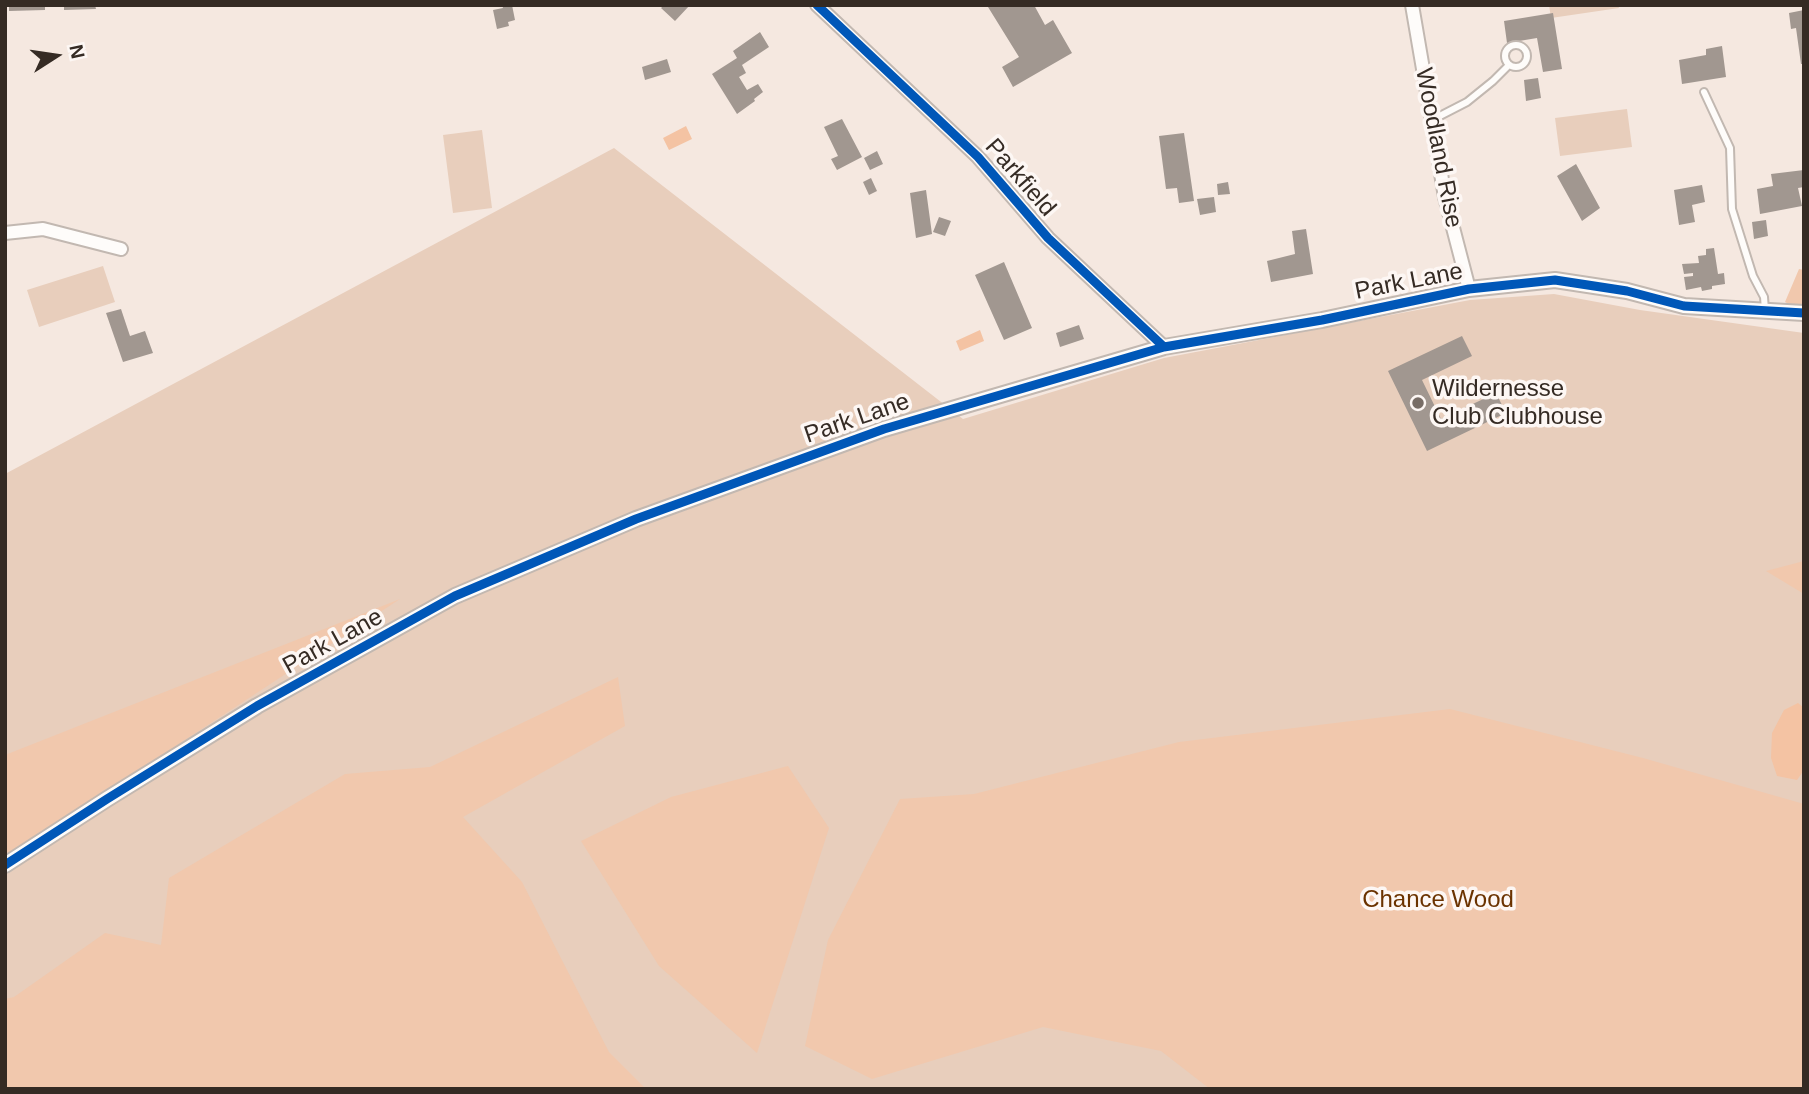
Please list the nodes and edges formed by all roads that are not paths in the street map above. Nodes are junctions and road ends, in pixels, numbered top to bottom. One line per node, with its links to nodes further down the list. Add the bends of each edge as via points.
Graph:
1 (817, 5): 11 (street, Parkfield, via 978,157 1048,238)
2 (1412, 5): 5 (street, Woodland Rise)
3 (1508, 65): 5 (lane, via 1467,102)
4 (1704, 92): 9 (lane, via 1730,148 1732,209)
5 (1432, 120): 8 (street, Woodland Rise, via 1445,197)
6 (5, 233): 7 (street, via 43,229)
7 (121, 249)
8 (1469, 289): 9 (street, Park Lane, via 1555,280 1684,306); 11 (street, Park Lane)
9 (1765, 311): 10 (street, Park Lane)
10 (1804, 313)
11 (1164, 347): 12 (street, Park Lane, via 884,429 636,519 455,596 257,706)
12 (5, 865)

